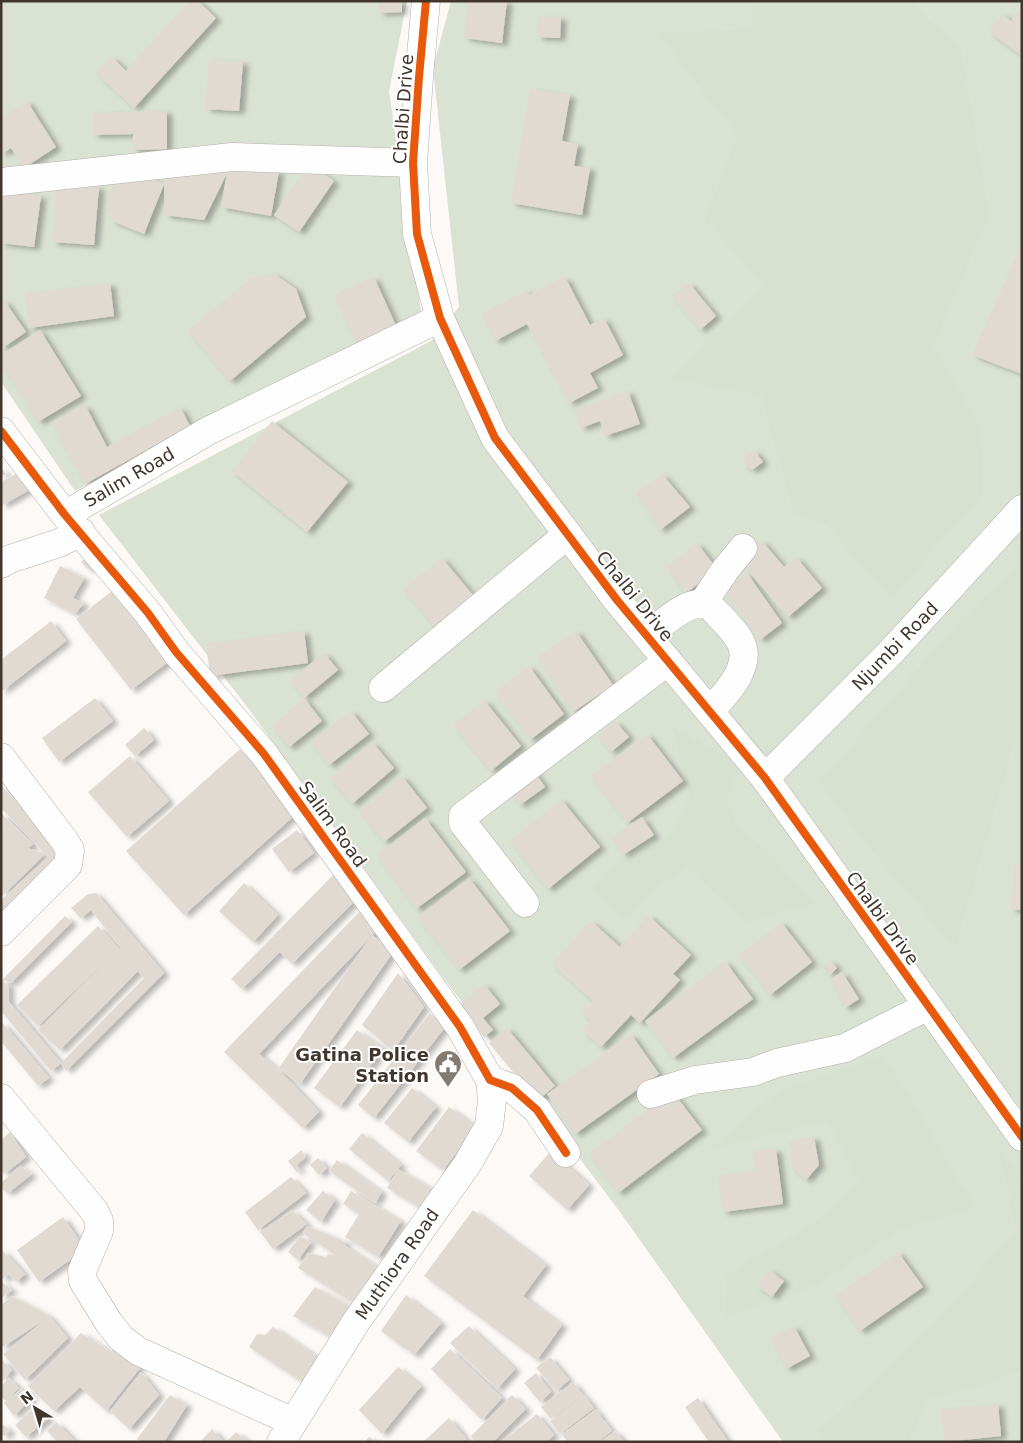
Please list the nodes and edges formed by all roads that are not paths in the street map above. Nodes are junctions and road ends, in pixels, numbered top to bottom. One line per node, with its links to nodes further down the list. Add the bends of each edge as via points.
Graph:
1 (426, 1): 2 (street, Chalbi Drive)
2 (413, 163): 3 (street, via 232,157); 4 (street, Chalbi Drive, via 417,234)
3 (1, 182)
4 (440, 318): 7 (street, Salim Road, via 208,431); 8 (street, Chalbi Drive, via 495,438)
5 (1, 431): 7 (street)
6 (1022, 510): 17 (street, Njumbi Road, via 891,652)
7 (73, 523): 10 (street, via 59,543); 21 (street, Salim Road, via 176,652 264,754 460,1027)
8 (568, 534): 12 (street, Chalbi Drive); 14 (street)
9 (743, 548): 11 (street)
10 (1, 564)
11 (704, 603): 12 (street, via 686,607); 15 (street, via 741,642 744,655 742,669)
12 (647, 636): 13 (street, Chalbi Drive)
13 (668, 661): 15 (street, Chalbi Drive); 18 (street, via 463,816 463,823)
14 (383, 688)
15 (710, 711): 17 (street, Chalbi Drive)
16 (1, 756): 19 (street, via 70,850 68,865)
17 (765, 778): 20 (street, Chalbi Drive)
18 (525, 903)
19 (1, 932)
20 (928, 1006): 22 (street, via 845,1048 752,1072 695,1080); 24 (street, Chalbi Drive)
21 (490, 1080): 25 (street, via 512,1088 537,1110); 26 (street, Muthiora Road, via 489,1126 481,1141 356,1322)
22 (651, 1094)
23 (1, 1098): 26 (street, via 95,1212 99,1231 82,1271 83,1281 108,1323 138,1351)
24 (1022, 1136)
25 (566, 1153)
26 (287, 1432)

